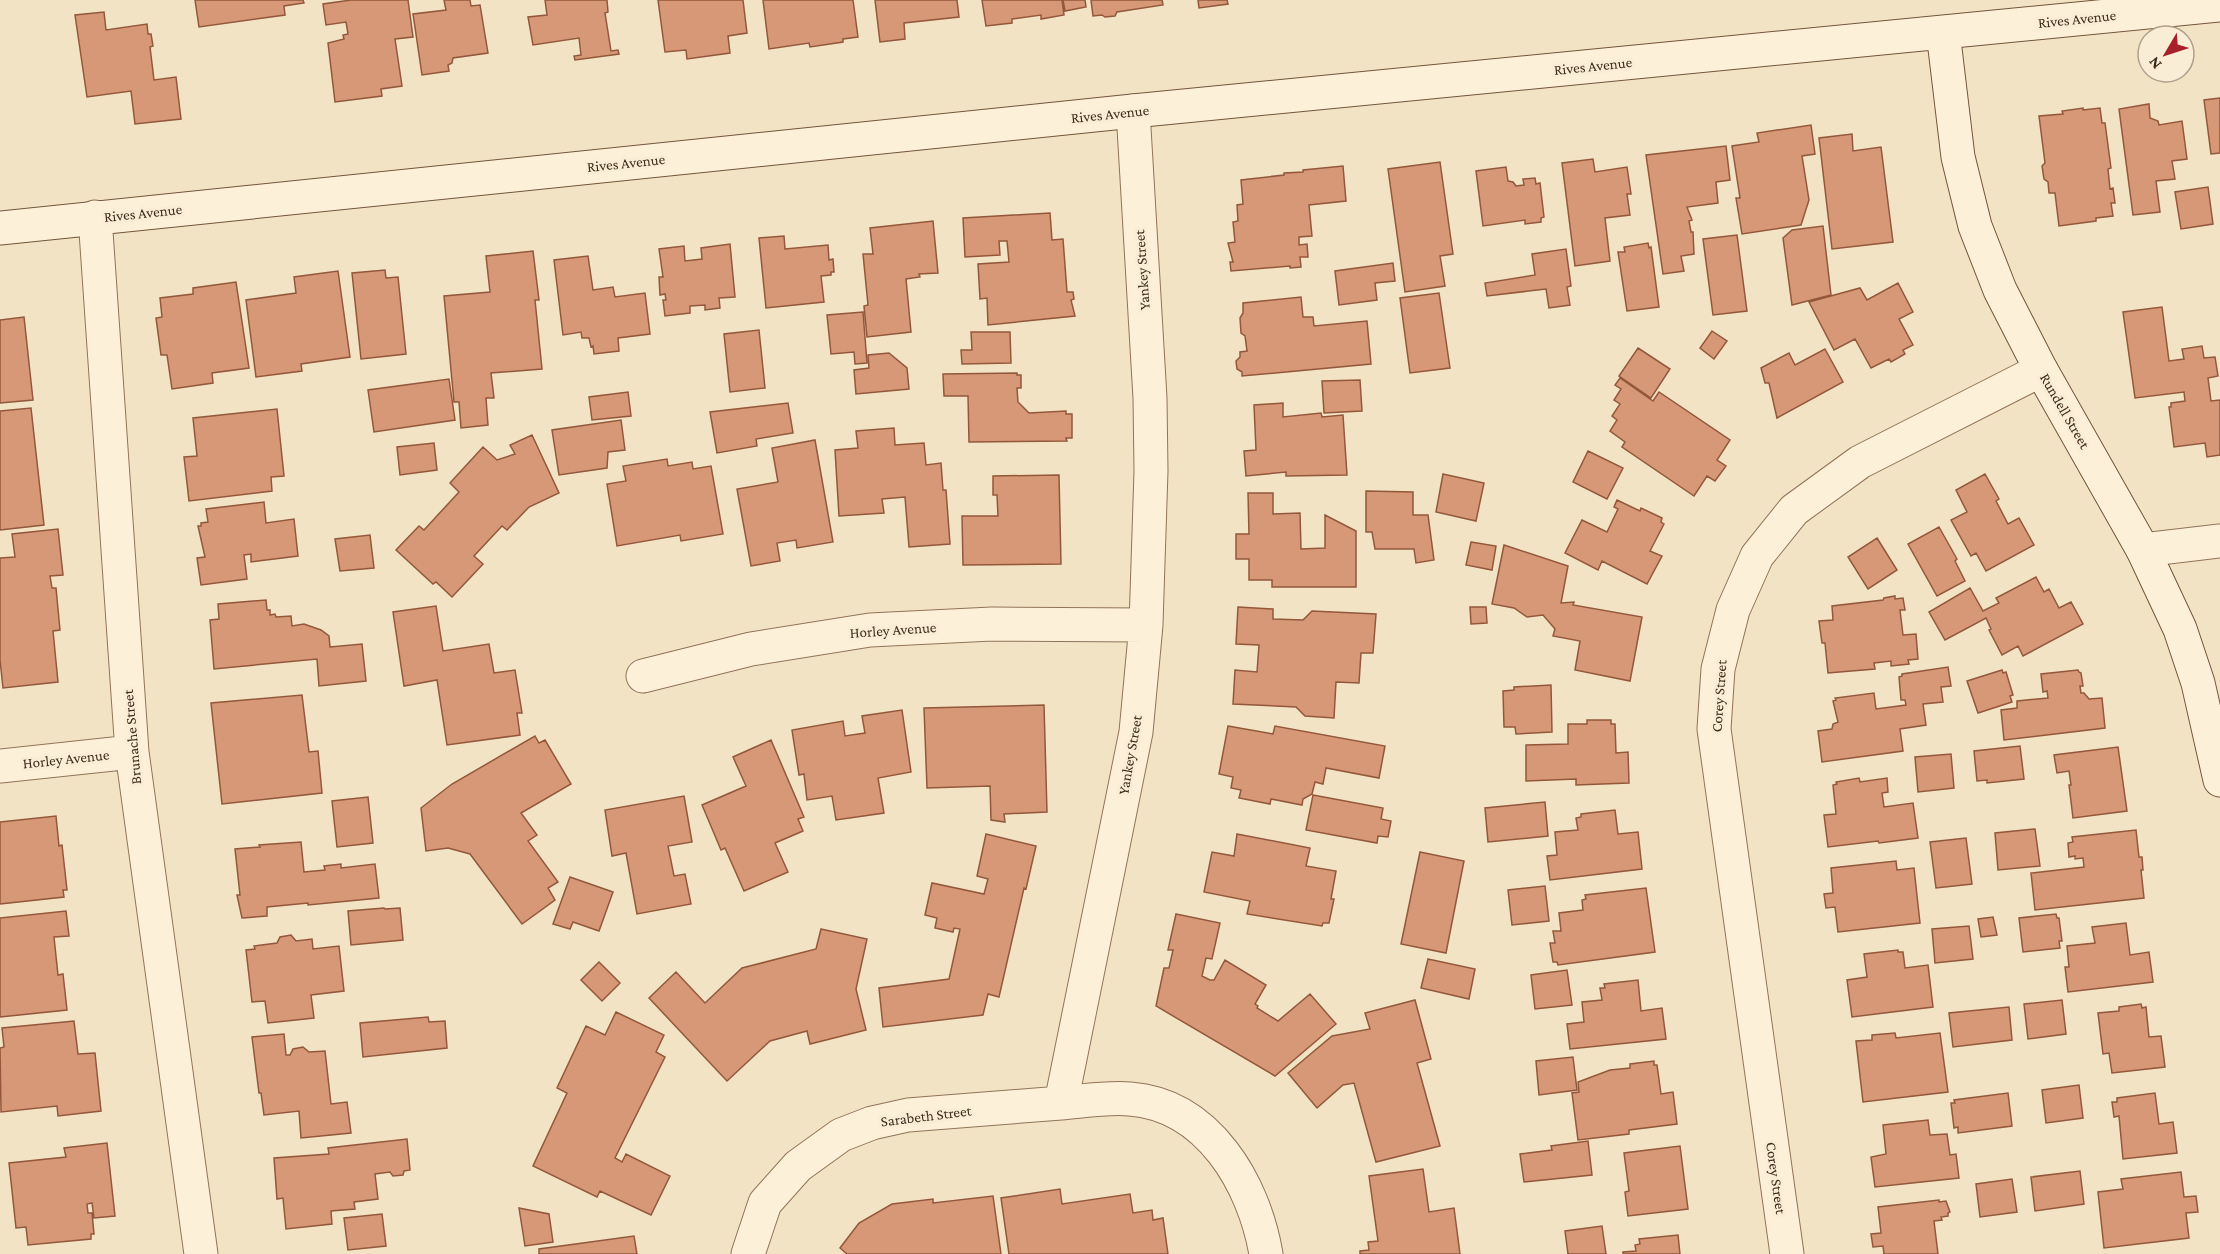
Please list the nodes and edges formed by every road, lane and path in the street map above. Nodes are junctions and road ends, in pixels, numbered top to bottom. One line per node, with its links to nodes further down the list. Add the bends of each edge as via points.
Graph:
1 (2220, 5): 2 (street, Rives Avenue)
2 (1943, 32): 3 (street, Rives Avenue); 6 (street, Rundell Street, via 1958,157 1976,226 2000,290)
3 (1133, 111): 4 (street, Rives Avenue); 9 (street, Yankey Street, via 1150,398)
4 (95, 217): 5 (street, Rives Avenue); 11 (street, Brunache Street)
5 (0, 228)
6 (2041, 370): 8 (street, Rundell Street); 18 (street, Corey Street, via 1860,462 1794,510 1757,556 1732,610 1718,669 1714,729)
7 (2220, 542): 8 (street)
8 (2143, 550): 13 (street, Rundell Street, via 2180,629 2198,683)
9 (1146, 625): 10 (street, Horley Avenue, via 992,624 870,630 751,649); 14 (street, Yankey Street, via 1136,732)
10 (643, 676)
11 (132, 752): 12 (street, Horley Avenue); 15 (street, Brunache Street)
12 (0, 766)
13 (2220, 780)
14 (1061, 1103): 16 (street, Sarabeth Street, via 908,1115 841,1135 798,1166 765,1203); 17 (street, via 1130,1099 1157,1104 1207,1133 1240,1176 1260,1225)
15 (201, 1254)
16 (748, 1254)
17 (1266, 1254)
18 (1787, 1254)

